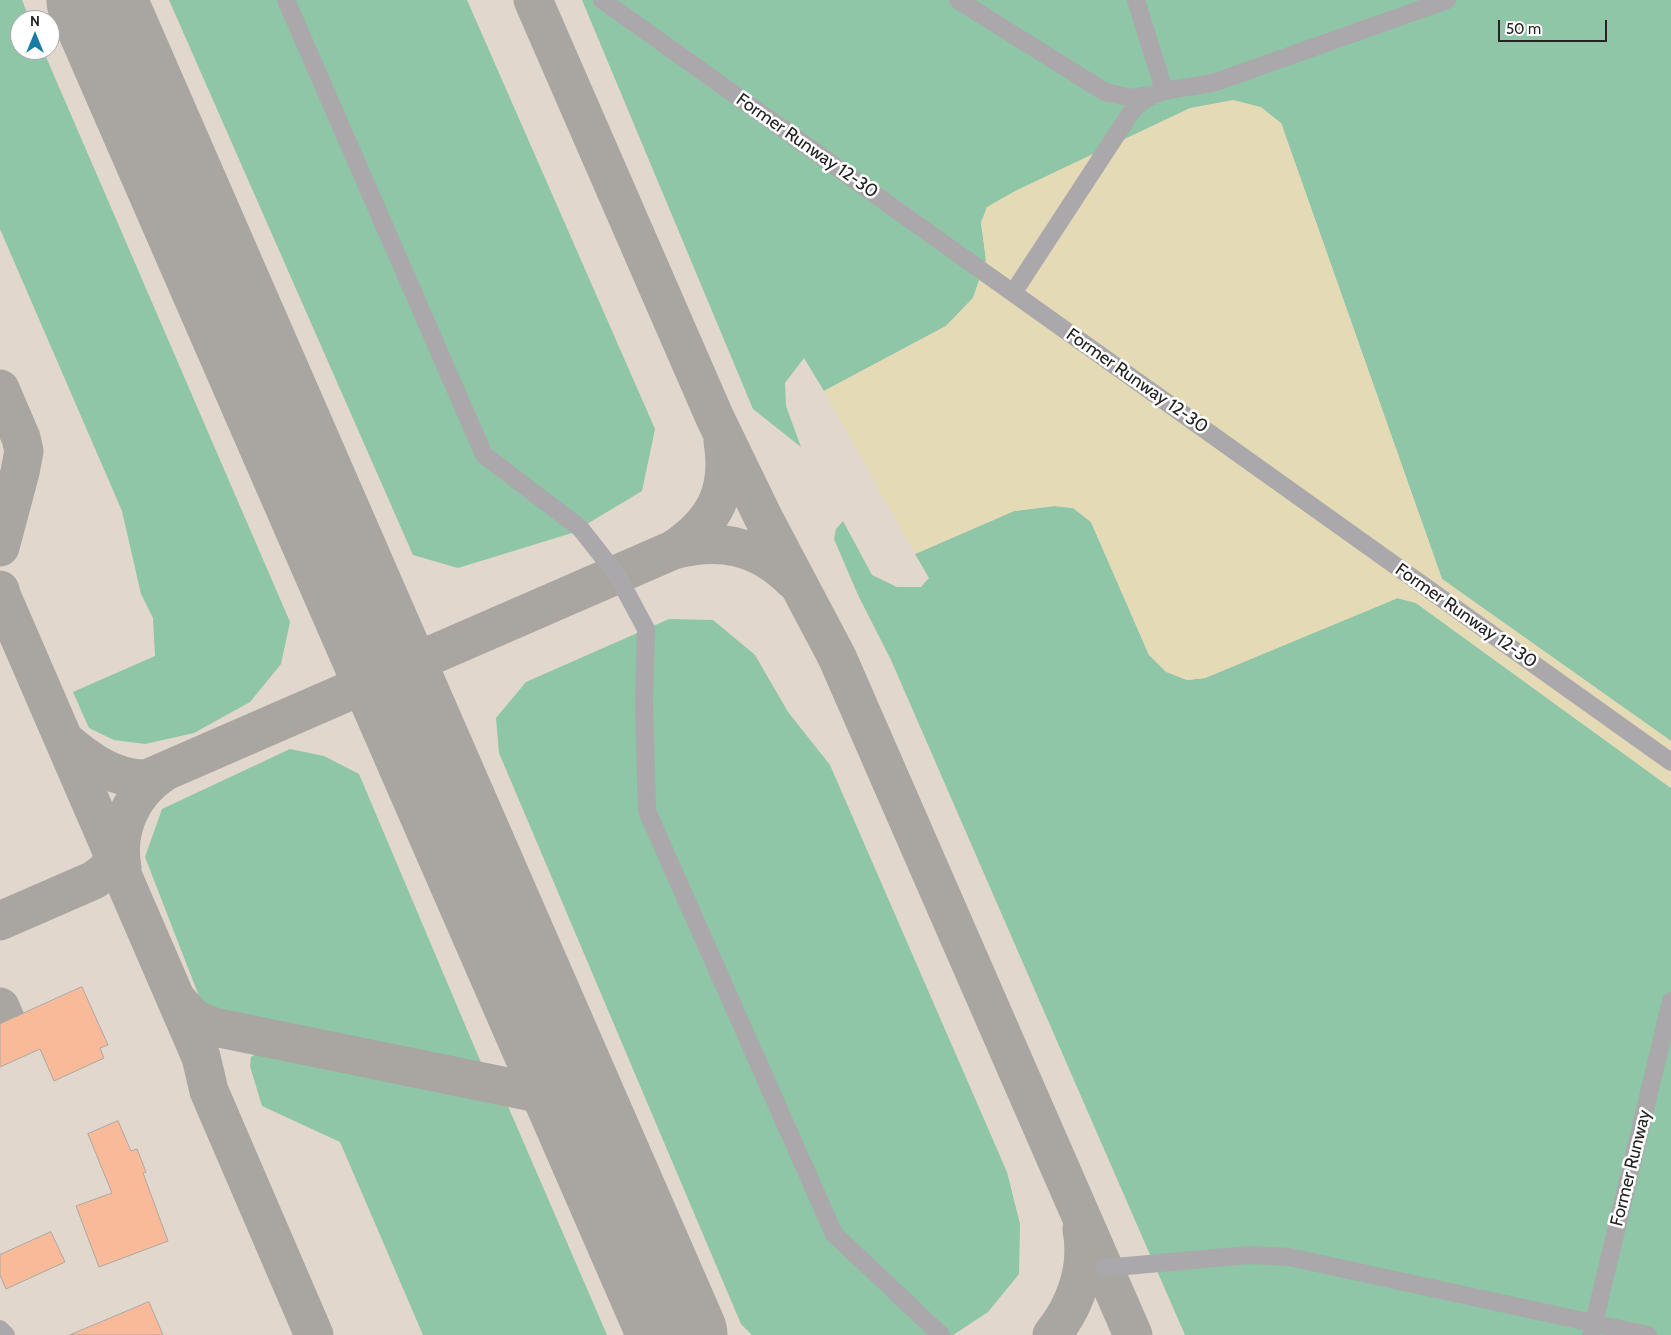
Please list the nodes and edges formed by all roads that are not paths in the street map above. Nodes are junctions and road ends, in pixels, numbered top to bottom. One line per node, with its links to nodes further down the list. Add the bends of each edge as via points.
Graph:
1 (286, 0): 14 (lane, via 484,455 580,528 616,575 646,629 647,811 834,1234)
2 (602, 0): 7 (lane, Former Runway 12-30)
3 (958, 0): 6 (lane, via 1105,92 1132,98)
4 (1136, 0): 6 (lane)
5 (1447, 0): 6 (lane, via 1216,82)
6 (1157, 93): 7 (lane, via 1135,106)
7 (1014, 293): 8 (lane, Former Runway 12-30)
8 (1671, 762)
9 (1671, 1001): 12 (lane, Former Runway)
10 (1104, 1268): 12 (lane, via 1242,1256 1289,1257)
11 (0, 1329): 13 (lane)
12 (1592, 1329): 15 (lane)
13 (6, 1335)
14 (941, 1335)
15 (1648, 1335)

